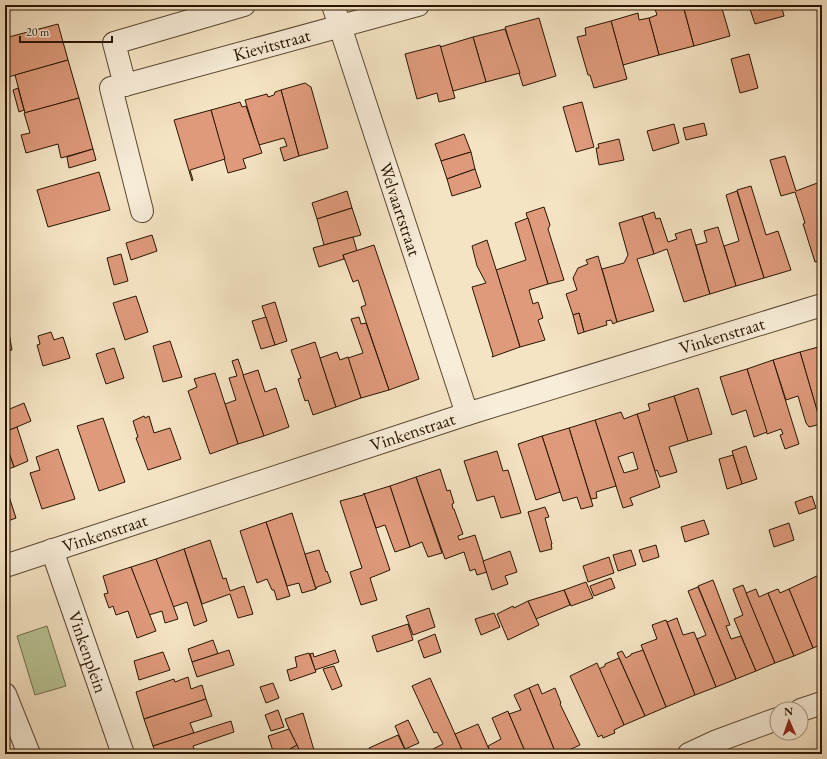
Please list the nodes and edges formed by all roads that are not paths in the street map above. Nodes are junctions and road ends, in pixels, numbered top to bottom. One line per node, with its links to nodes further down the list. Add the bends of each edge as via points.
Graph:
1 (244, 5): 5 (street, via 114,43)
2 (333, 5): 4 (street, Welvaartstraat)
3 (418, 5): 4 (street, Kievitstraat)
4 (339, 26): 5 (street, Kievitstraat); 8 (street, Welvaartstraat)
5 (125, 85): 6 (street, Kievitstraat, via 111,88)
6 (142, 211)
7 (822, 305): 8 (street, Vinkenstraat)
8 (467, 414): 9 (street, Vinkenstraat)
9 (52, 550): 10 (street, Vinkenstraat); 16 (street, Vinkenplein)
10 (5, 566)
11 (5, 694): 15 (street)
12 (822, 703): 13 (street)
13 (809, 707)
14 (769, 722): 17 (street)
15 (29, 754)
16 (122, 754)
17 (689, 754)

